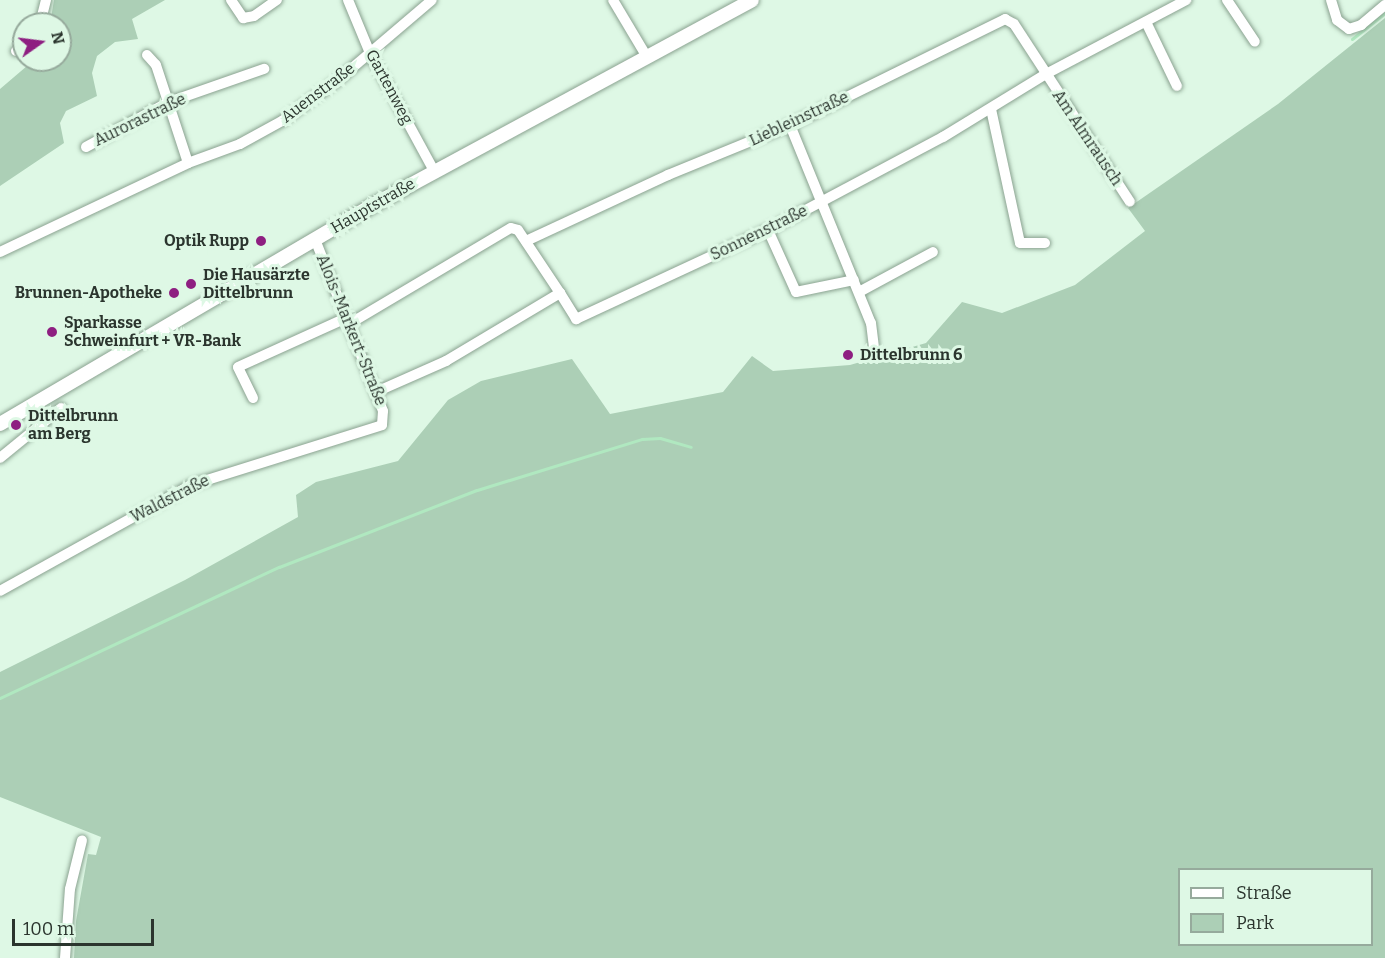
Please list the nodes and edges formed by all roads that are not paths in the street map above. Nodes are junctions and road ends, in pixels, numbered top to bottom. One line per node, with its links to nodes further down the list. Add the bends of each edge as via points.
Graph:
1 (231, 0): 2 (street, via 243,18)
2 (277, 0)
3 (348, 0): 13 (street, Gartenweg)
4 (432, 0): 13 (street, Auenstraße)
5 (613, 0): 15 (street)
6 (752, 0): 15 (street, Hauptstraße)
7 (1186, 0): 11 (street, Sonnenstraße)
8 (1227, 0): 12 (street)
9 (1331, 0): 10 (street, via 1337,20 1344,27 1361,25)
10 (1385, 5)
11 (1146, 22): 17 (street, Sonnenstraße); 18 (street)
12 (1255, 42)
13 (370, 53): 23 (street, Auenstraße, via 282,121 240,144); 24 (street, Gartenweg)
14 (147, 55): 19 (street, via 156,65)
15 (647, 57): 24 (street, Hauptstraße)
16 (264, 69): 19 (street, Aurorastraße)
17 (1044, 75): 20 (street, Sonnenstraße); 21 (street, Liebleinstraße, via 1014,24 1002,19); 25 (street, Am Almrausch)
18 (1177, 86)
19 (169, 102): 22 (street, Aurorastraße); 23 (street)
20 (991, 109): 26 (street, Sonnenstraße); 30 (street, via 1020,243)
21 (790, 125): 26 (street); 29 (street, Liebleinstraße, via 668,175)
22 (86, 147)
23 (188, 163): 31 (street, Auenstraße)
24 (434, 171): 28 (street, Hauptstraße)
25 (1130, 202)
26 (822, 203): 27 (street, Sonnenstraße); 33 (street)
27 (768, 230): 33 (street, via 796,292); 35 (street, Sonnenstraße, via 576,319)
28 (315, 239): 36 (street, Alois-Markert-Straße); 42 (street, Hauptstraße)
29 (526, 241): 35 (street); 36 (street, via 518,230 502,230)
30 (1045, 243)
31 (0, 252)
32 (933, 252): 34 (street)
33 (854, 280): 34 (street)
34 (859, 292): 37 (street)
35 (560, 293): 38 (street, via 446,361)
36 (347, 321): 38 (street, Alois-Markert-Straße); 39 (street, via 238,367)
37 (874, 346)
38 (376, 392): 41 (street, Alois-Markert-Straße)
39 (253, 398)
40 (61, 408): 43 (street)
41 (384, 421): 44 (street, Waldstraße, via 377,427 191,485)
42 (0, 424)
43 (0, 458)
44 (0, 591)
45 (82, 840): 46 (street, via 70,889)
46 (65, 958)

